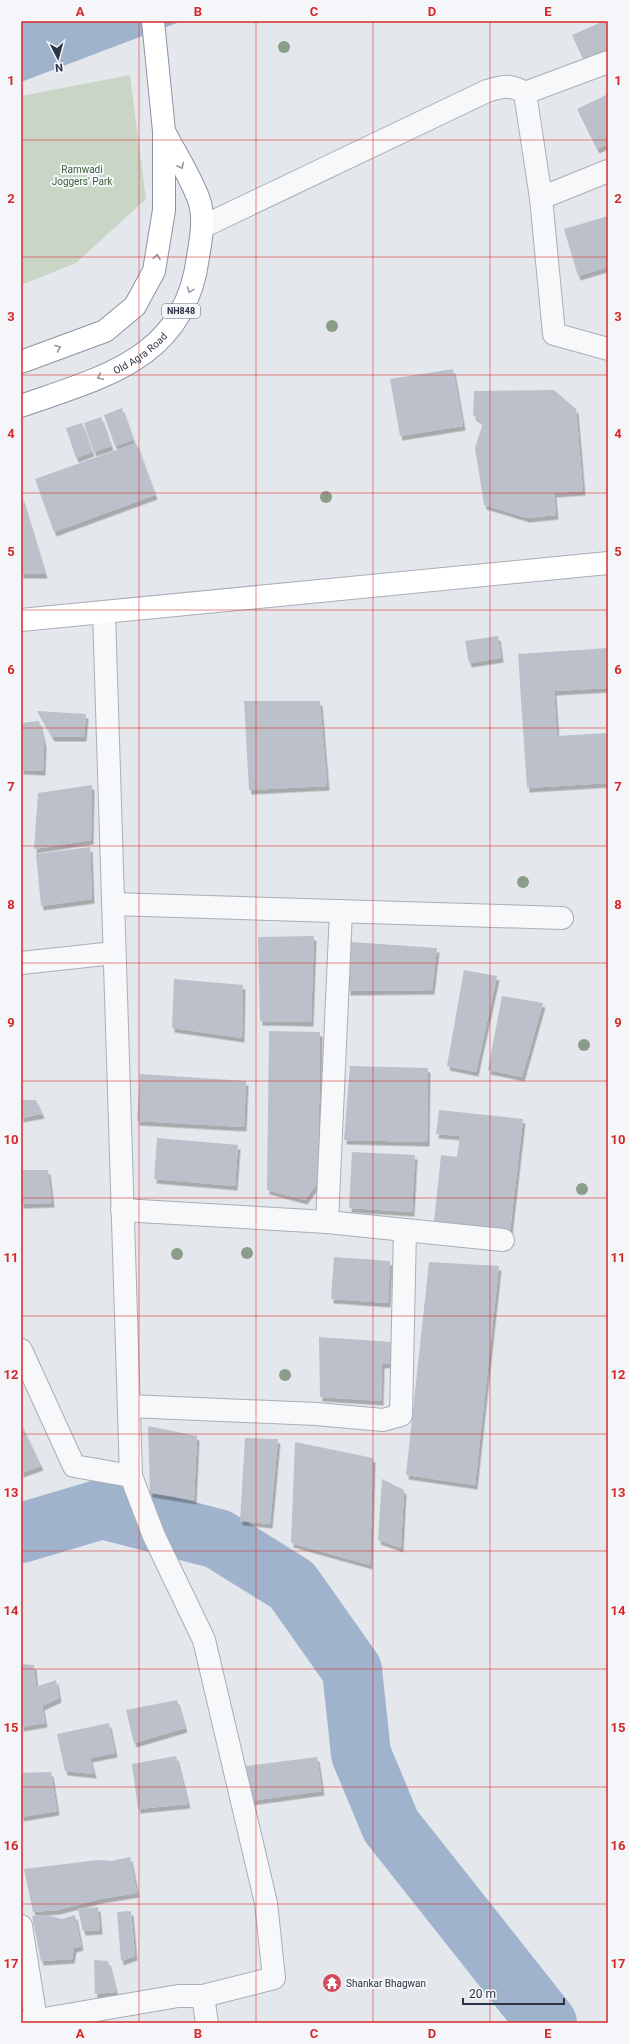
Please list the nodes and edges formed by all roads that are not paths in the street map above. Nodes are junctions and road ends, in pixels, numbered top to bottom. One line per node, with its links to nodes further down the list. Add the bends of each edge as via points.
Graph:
1 (153, 21): 4 (main road, Old Agra Road / NH848)
2 (608, 62): 3 (street)
3 (525, 93): 6 (street); 7 (street, via 514,87 500,87 487,91)
4 (164, 131): 7 (main road, Old Agra Road / NH848, one-way to 7, via 199,201); 9 (main road, Old Agra Road / NH848, one-way to 4, via 105,330 135,306 154,272 157,256 164,210)
5 (608, 171): 6 (street)
6 (541, 198): 8 (street, via 554,334)
7 (202, 227): 10 (main road, Old Agra Road / NH848, one-way to 10, via 196,272 184,305 168,333 139,358 96,380)
8 (608, 349)
9 (21, 362)
10 (21, 406)
11 (608, 563): 12 (main road)
12 (104, 612): 13 (main road); 14 (street)
13 (21, 620)
14 (113, 904): 15 (street); 17 (street)
15 (342, 911): 16 (street); 20 (street)
16 (562, 918)
17 (114, 953): 18 (street); 19 (street)
18 (21, 963)
19 (122, 1210): 20 (street); 24 (street)
20 (327, 1222): 21 (street)
21 (405, 1230): 22 (street); 24 (street, via 401,1415 383,1420 316,1414)
22 (503, 1240)
23 (21, 1350): 25 (street, via 74,1466)
24 (129, 1406): 25 (street)
25 (131, 1476): 27 (street, via 154,1536 204,1640 266,1903 274,1978)
26 (21, 1926): 28 (street)
27 (203, 1996): 28 (street, via 178,1996); 29 (street)
28 (29, 2022)
29 (207, 2023)

